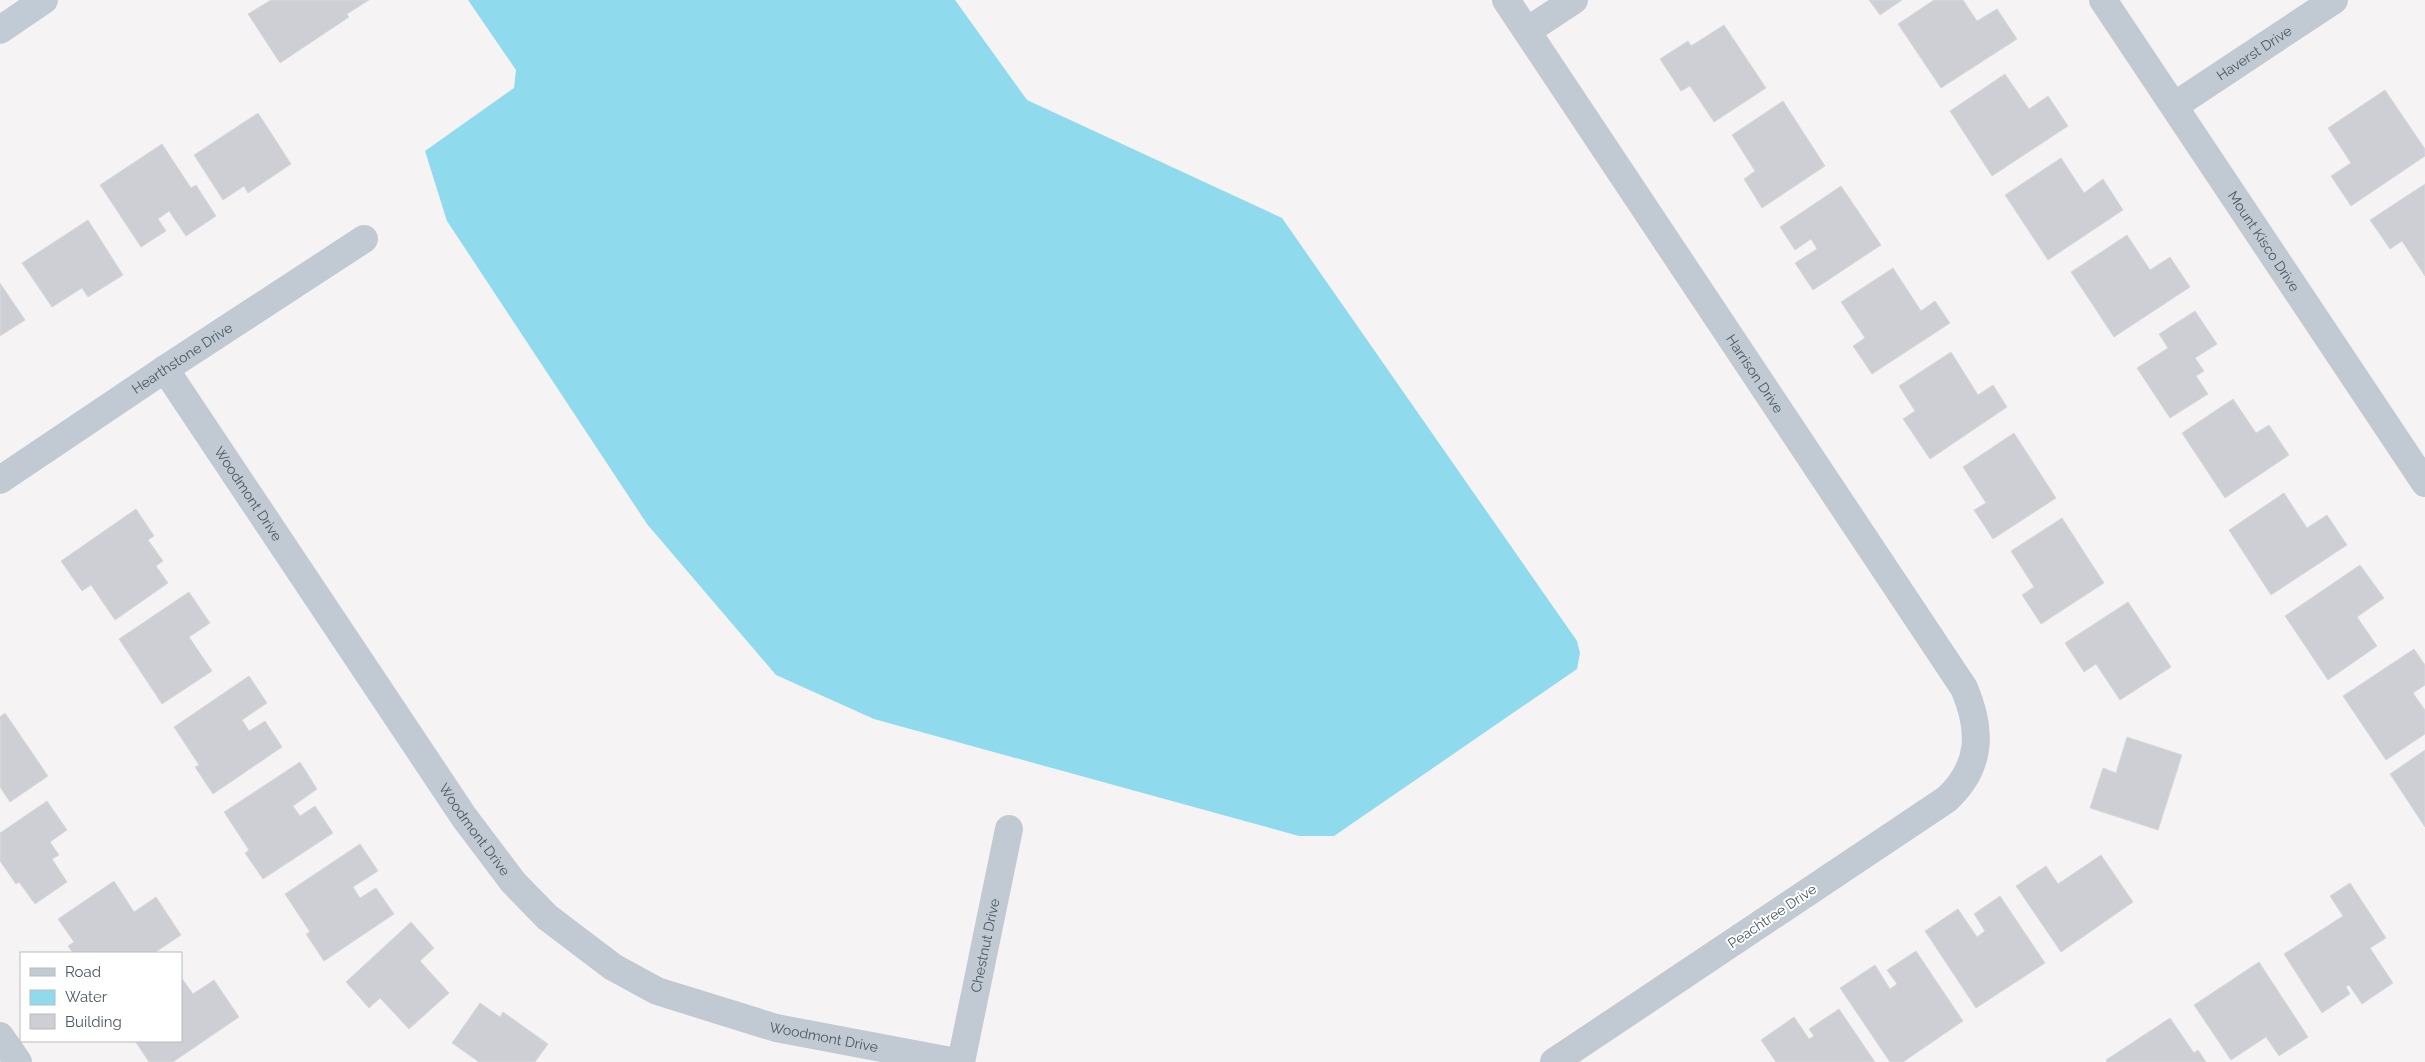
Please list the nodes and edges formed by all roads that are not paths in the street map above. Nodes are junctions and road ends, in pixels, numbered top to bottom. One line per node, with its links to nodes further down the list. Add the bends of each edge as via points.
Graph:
1 (44, 0): 6 (main road)
2 (1506, 0): 7 (street, Harrison Drive)
3 (1574, 0): 7 (street)
4 (2103, 0): 8 (street, Mount Kisco Drive)
5 (2334, 0): 8 (street, Haverst Drive)
6 (0, 30)
7 (1527, 31): 13 (street, Harrison Drive, via 1964,688 1974,711 1977,732)
8 (2174, 106): 12 (street, Mount Kisco Drive)
9 (364, 239): 10 (street, Hearthstone Drive)
10 (165, 369): 11 (street, Hearthstone Drive); 17 (street, Woodmont Drive, via 464,817 513,882 547,917 613,967 657,991 776,1028)
11 (0, 480)
12 (2425, 484)
13 (1974, 756): 19 (street, Peachtree Drive, via 1969,772 1947,799)
14 (1009, 829): 18 (street, Chestnut Drive)
15 (0, 1036): 16 (street)
16 (18, 1062)
17 (956, 1062)
18 (961, 1062)
19 (1554, 1062)

